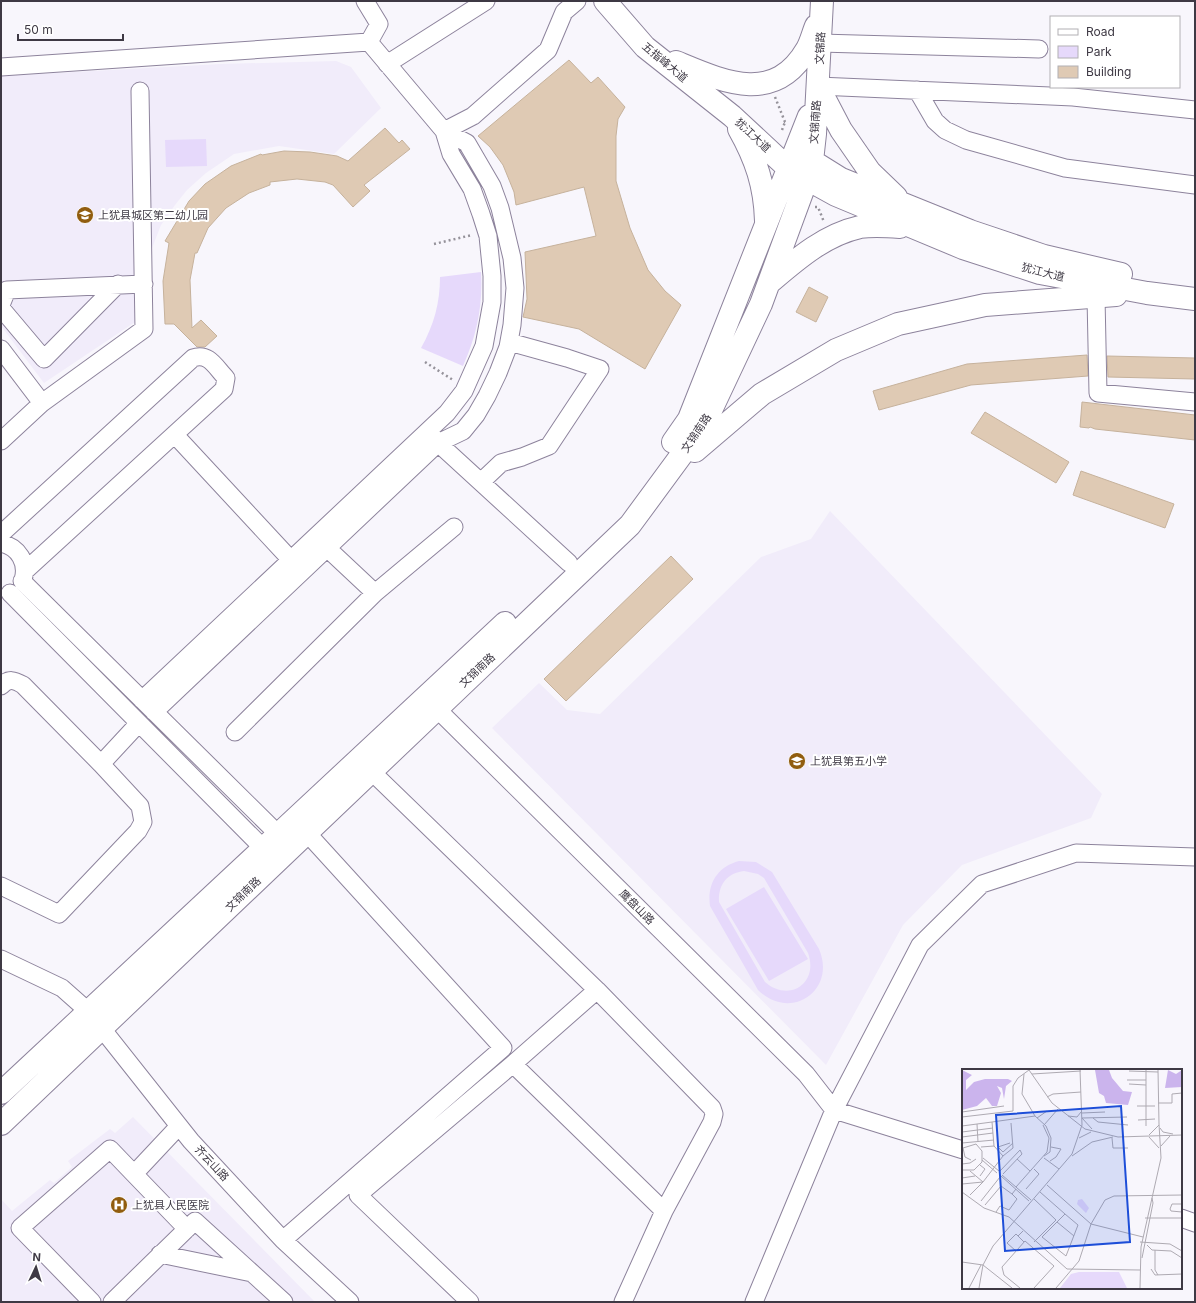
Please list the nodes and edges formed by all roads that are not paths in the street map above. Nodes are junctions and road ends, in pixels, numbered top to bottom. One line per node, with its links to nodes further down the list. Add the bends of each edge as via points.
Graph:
1 (365, 1): 6 (street, via 379,24)
2 (486, 1): 10 (street)
3 (576, 1): 17 (street, via 564,12 548,50 473,116)
4 (605, 1): 9 (main road, 五指峰大道)
5 (822, 5): 7 (main road, 文锦路); 9 (main road, via 807,49 792,68 770,82 745,86 720,80)
6 (369, 42): 10 (street); 11 (street)
7 (820, 43): 8 (street); 12 (main road, 文锦路)
8 (1039, 49)
9 (653, 53): 16 (main road, 五指峰大道)
10 (387, 64): 17 (street)
11 (1, 67)
12 (818, 90): 13 (street); 18 (main road, 文锦南路); 22 (main road, via 870,172)
13 (917, 90): 15 (street, via 1073,97); 21 (street, via 935,121 945,130 966,140 1064,168)
14 (140, 91): 27 (street)
15 (1195, 110)
16 (732, 116): 18 (main road, 犹江大道); 23 (main road, via 747,142 757,168 765,195)
17 (444, 131): 19 (street, via 467,143); 20 (street, via 451,154)
18 (801, 165): 22 (main road, 犹江大道); 23 (main road, 文锦南路); 24 (main road, 犹江大道, via 836,195); 25 (main road, 文锦南路)
19 (487, 176): 20 (street); 34 (street, via 500,208 512,258 515,288)
20 (469, 184): 33 (street, via 487,231 492,276)
21 (1195, 185)
22 (904, 205): 28 (main road, 犹江大道, via 1044,256 1147,280)
23 (766, 227): 50 (main road, 文锦南路, via 690,419 620,515)
24 (913, 227): 25 (main road, via 860,227 833,237 807,251); 29 (main road, 犹江大道, via 963,248 1040,273)
25 (768, 283): 43 (main road, 文锦南路, via 761,304 705,424)
26 (118, 284): 27 (street); 32 (street, via 7,290); 32 (street, via 44,359)
27 (144, 284): 39 (street, via 144,328)
28 (1195, 285)
29 (1147, 292): 30 (main road); 31 (main road, 犹江大道)
30 (1096, 297): 38 (street, via 1098,393); 43 (main road, via 985,304 891,327 836,350 762,394)
31 (1195, 299)
32 (1, 307)
33 (488, 330): 34 (street); 36 (street)
34 (510, 338): 37 (street); 44 (street, via 600,369 549,446 501,463)
35 (1, 348): 39 (street)
36 (468, 384): 37 (street); 41 (street)
37 (490, 391): 41 (street, via 463,431)
38 (1195, 402)
39 (42, 403): 42 (street)
40 (175, 435): 46 (street, via 224,389 226,378 206,356 193,358); 49 (street); 51 (street)
41 (433, 437): 44 (street); 48 (street); 49 (street)
42 (1, 441)
43 (665, 476): 56 (main road, 文锦南路, via 630,525)
44 (481, 482): 50 (street)
45 (454, 526): 52 (street)
46 (1, 534)
47 (1, 543): 51 (street, via 15,549 21,556)
48 (327, 548): 52 (street); 55 (street)
49 (291, 560): 55 (street)
50 (569, 563): 62 (main road, 文锦南路)
51 (24, 576): 53 (street); 55 (street)
52 (375, 593): 58 (street)
53 (3, 595): 57 (street)
54 (1, 686): 59 (street, via 13,680 23,685)
55 (148, 706): 57 (street); 62 (street)
56 (436, 709): 60 (main road, 文锦南路); 71 (street, 鹰盘山路, via 806,1074)
57 (137, 721): 59 (street); 62 (street)
58 (235, 732)
59 (101, 764): 64 (street, via 140,806 143,822 138,830 59,914)
60 (371, 771): 61 (main road, 文锦南路); 66 (street)
61 (307, 833): 68 (main road, 文锦南路); 80 (street, via 503,1048)
62 (271, 841): 67 (main road, 文锦南路)
63 (1195, 857): 71 (street, via 1076,853 982,884 920,945)
64 (1, 886)
65 (1, 959): 67 (street, 齐云山路, via 62,988)
66 (597, 990): 69 (street); 76 (street, via 707,1102 714,1114)
67 (88, 1011): 68 (street, 齐云山路); 70 (main road, 文锦南路)
68 (102, 1028): 72 (main road, 文锦南路); 73 (street, 齐云山路)
69 (514, 1064): 76 (street); 87 (street, via 358,1195)
70 (1, 1093)
71 (834, 1110): 74 (street); 89 (street)
72 (1, 1124)
73 (179, 1126): 75 (street); 80 (street, 齐云山路)
74 (962, 1150)
75 (134, 1174): 79 (street); 83 (street, via 110,1149 20,1228)
76 (664, 1211): 88 (street)
77 (1182, 1218): 78 (street)
78 (1195, 1223)
79 (187, 1229): 81 (street); 82 (street, via 195,1220)
80 (283, 1240): 86 (street, 齐云山路)
81 (160, 1254): 82 (street); 84 (street)
82 (253, 1273): 85 (street)
83 (92, 1302)
84 (112, 1302)
85 (284, 1302)
86 (350, 1302)
87 (470, 1302)
88 (623, 1302)
89 (754, 1302)

